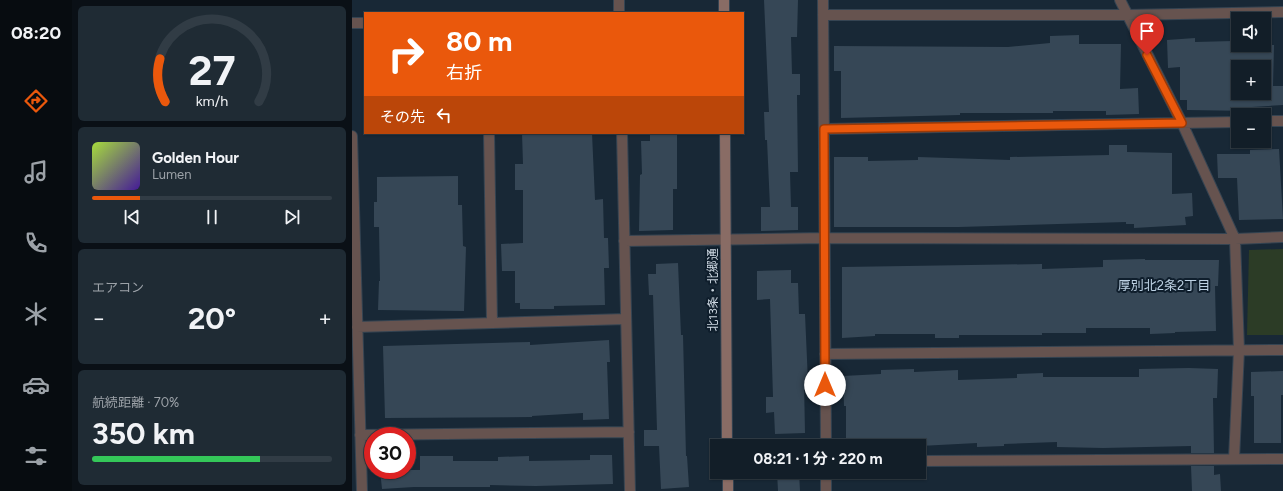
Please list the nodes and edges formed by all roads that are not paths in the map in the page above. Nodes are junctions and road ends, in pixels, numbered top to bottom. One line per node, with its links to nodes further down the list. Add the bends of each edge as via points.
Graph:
1 (619, 0): 5 (street)
2 (724, 0): 6 (main road)
3 (823, 0): 8 (street)
4 (1120, 0): 9 (street)
5 (619, 12)
6 (724, 12)
7 (1283, 12): 9 (street)
8 (823, 15): 9 (street); 16 (street)
9 (1126, 15): 15 (street)
10 (352, 23): 11 (street)
11 (364, 23)
12 (1271, 121): 13 (street)
13 (1283, 121)
14 (1231, 122): 15 (street)
15 (1182, 123): 16 (street); 25 (street)
16 (824, 129): 23 (street)
17 (489, 134): 29 (street)
18 (622, 134): 26 (street)
19 (725, 134): 24 (main road, 北13条・北郷通)
20 (352, 136): 21 (street)
21 (352, 140): 27 (street)
22 (1283, 237): 25 (street)
23 (824, 238): 24 (street); 25 (street); 33 (street)
24 (726, 239): 26 (street); 37 (main road, 北13条・北郷通)
25 (1235, 239): 31 (street)
26 (624, 241): 28 (street)
27 (354, 278): 30 (street)
28 (626, 319): 29 (street); 35 (street)
29 (492, 323): 30 (street)
30 (357, 327): 34 (street)
31 (1239, 350): 32 (street); 33 (street); 39 (street)
32 (1283, 350)
33 (825, 354): 38 (street)
34 (356, 408): 36 (street)
35 (629, 432): 36 (street); 45 (street)
36 (360, 435): 44 (street)
37 (727, 439)
38 (826, 439)
39 (1234, 459): 40 (street); 41 (street)
40 (1283, 459)
41 (926, 461)
42 (728, 479): 46 (main road)
43 (826, 479): 47 (street)
44 (362, 491)
45 (630, 491)
46 (728, 491)
47 (826, 491)

